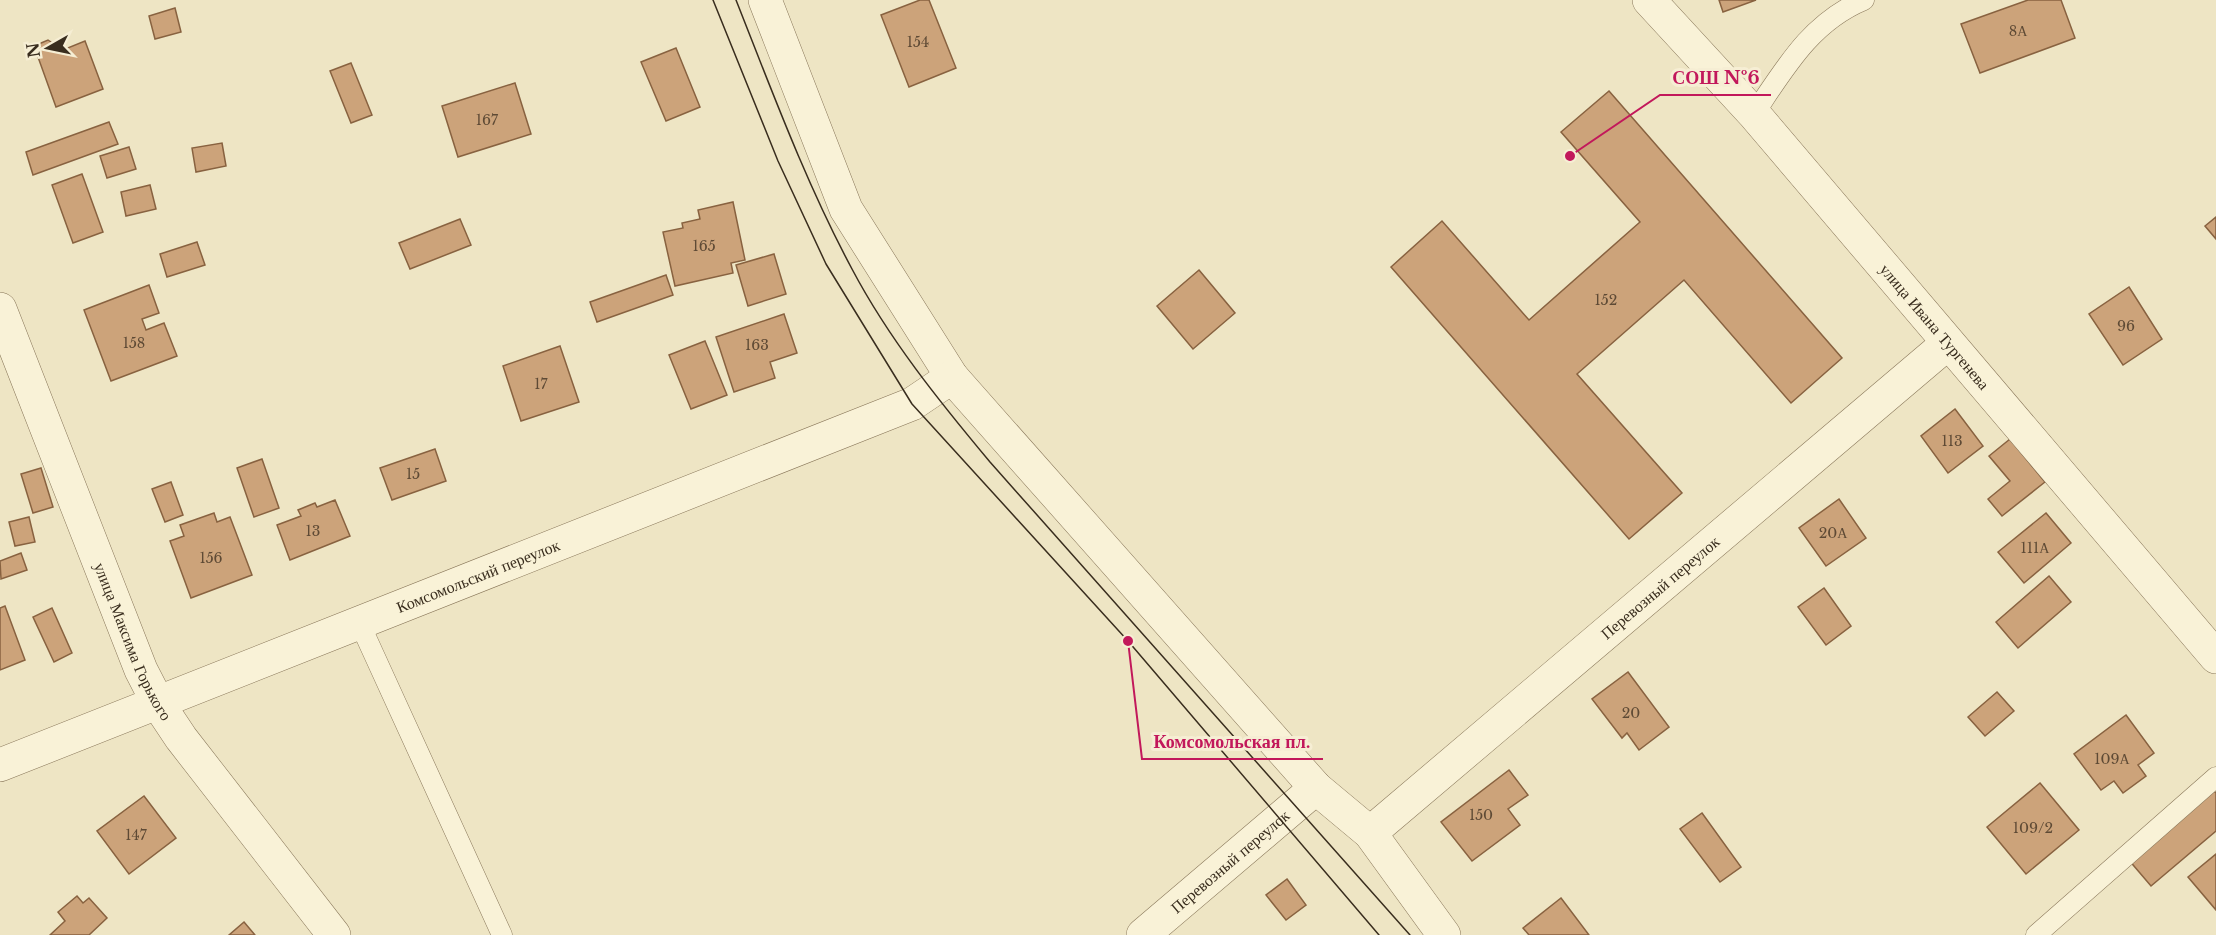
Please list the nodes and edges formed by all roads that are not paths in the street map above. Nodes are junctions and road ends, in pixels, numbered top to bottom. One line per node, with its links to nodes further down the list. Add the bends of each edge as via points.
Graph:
1 (765, 0): 7 (street, via 846,209)
2 (1649, 0): 4 (street, улица Ивана Тургенева)
3 (1864, 0): 4 (lane, via 1817,27 1793,55)
4 (1754, 114): 6 (street, улица Ивана Тургенева)
5 (0, 309): 10 (street, улица Максима Горького, via 141,670)
6 (1948, 342): 9 (street, улица Ивана Тургенева); 14 (street, Перевозный переулок)
7 (952, 376): 8 (street, Комсомольский переулок, via 912,404); 13 (street)
8 (360, 624): 10 (street, Комсомольский переулок); 16 (lane)
9 (2216, 657)
10 (159, 705): 11 (street, Комсомольский переулок); 15 (street, улица Максима Горького)
11 (0, 765)
12 (2216, 777): 19 (lane)
13 (1316, 788): 14 (street); 17 (street, Перевозный переулок)
14 (1370, 833): 18 (street)
15 (334, 935)
16 (502, 935)
17 (1143, 935)
18 (1444, 935)
19 (2036, 935)

